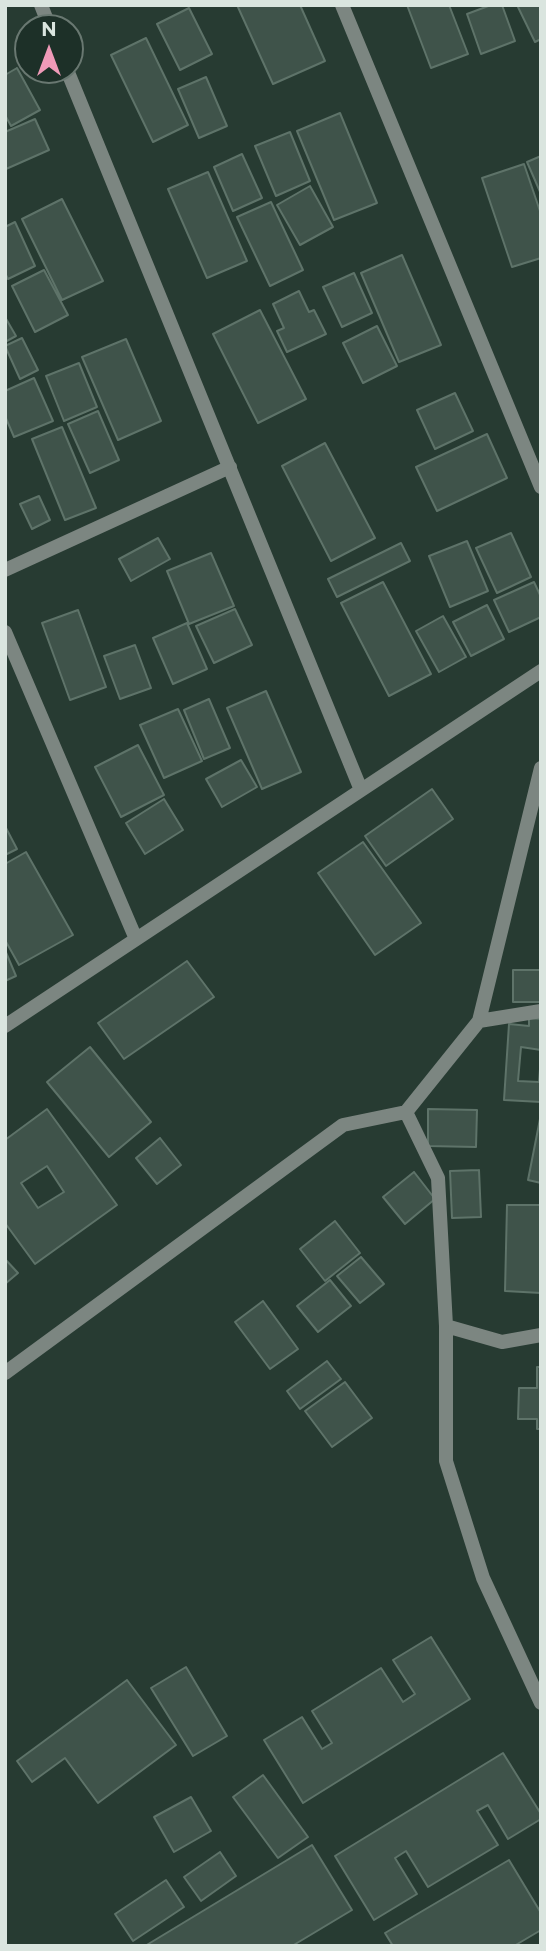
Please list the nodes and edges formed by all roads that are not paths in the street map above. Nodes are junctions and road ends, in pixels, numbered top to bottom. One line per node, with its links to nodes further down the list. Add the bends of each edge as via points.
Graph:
1 (342, 5): 4 (street)
2 (73, 84): 3 (street)
3 (230, 467): 5 (street); 9 (street)
4 (541, 487)
5 (5, 570)
6 (5, 632): 10 (street)
7 (541, 671): 9 (street)
8 (541, 768): 12 (street)
9 (361, 790): 10 (street)
10 (135, 939): 13 (street)
11 (541, 1011): 12 (street)
12 (479, 1021): 14 (street)
13 (5, 1026)
14 (406, 1112): 15 (street, via 438,1178); 17 (street, via 343,1125)
15 (446, 1326): 16 (street, via 502,1342); 18 (street, via 446,1461 483,1578)
16 (541, 1335)
17 (5, 1373)
18 (541, 1703)

